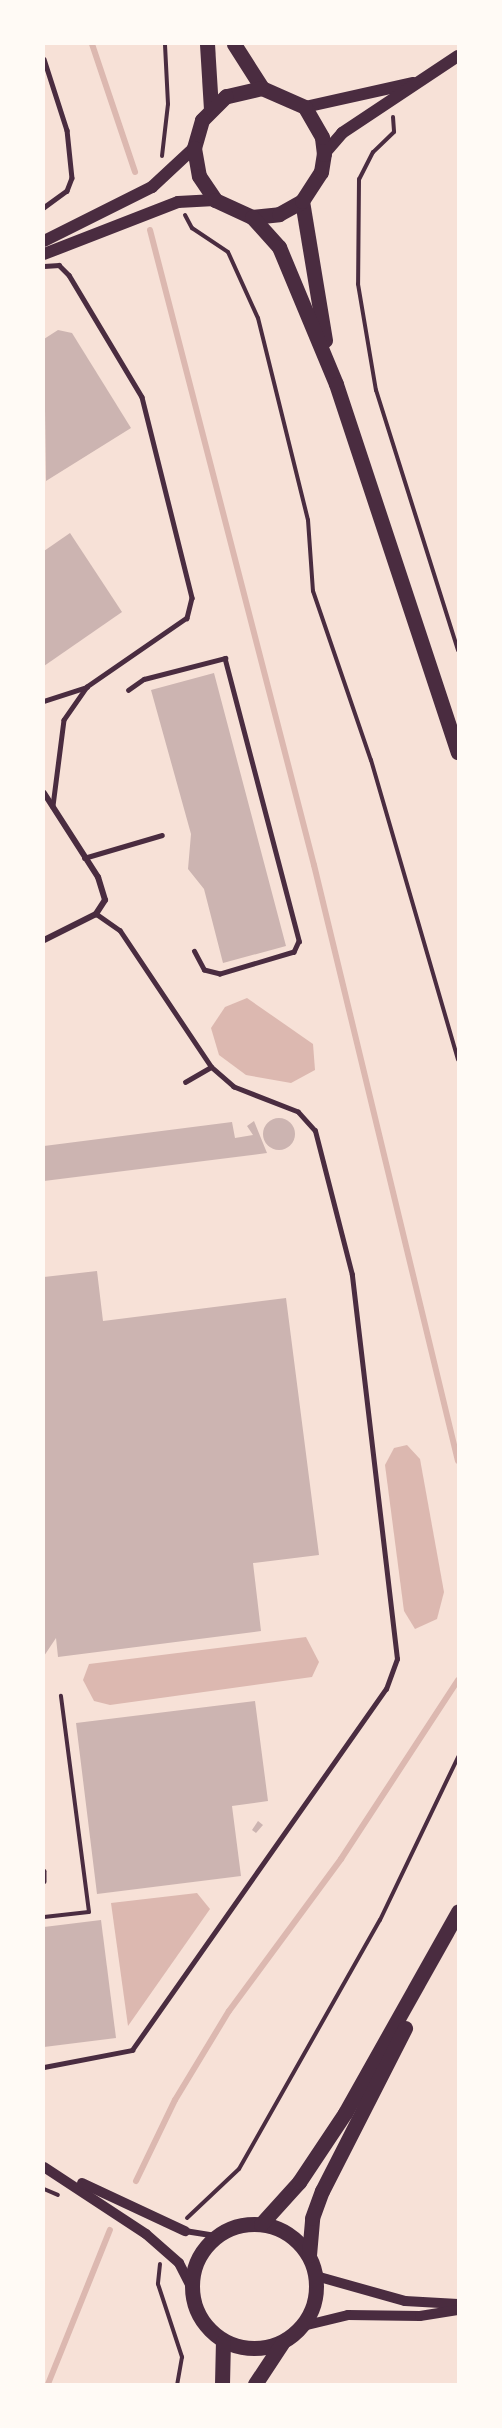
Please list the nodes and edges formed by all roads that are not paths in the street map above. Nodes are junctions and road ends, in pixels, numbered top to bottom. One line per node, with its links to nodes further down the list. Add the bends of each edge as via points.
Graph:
1 (207, 44): 8 (main road)
2 (234, 44): 6 (main road)
3 (459, 56): 5 (main road)
4 (44, 59): 13 (lane, via 68,130 72,178 67,191)
5 (426, 80): 7 (main road); 10 (main road, via 342,133)
6 (262, 88): 7 (main road); 8 (main road, via 235,93)
7 (305, 107): 10 (main road, via 315,121)
8 (211, 109): 9 (main road)
9 (194, 148): 11 (main road, via 199,176); 15 (main road, via 152,187)
10 (324, 154): 12 (main road, via 321,172)
11 (214, 200): 14 (main road); 16 (main road, via 178,202)
12 (302, 201): 14 (main road, via 279,214); 18 (main road, via 314,290)
13 (44, 208)
14 (252, 217): 18 (main road, via 279,247)
15 (44, 241)
16 (44, 254)
17 (44, 266): 19 (lane, via 59,265 69,275 142,397 192,598 187,618)
18 (336, 384): 22 (main road)
19 (87, 687): 21 (lane); 24 (lane, via 64,720)
20 (128, 690): 29 (lane, via 144,679 225,658 299,941 294,952 220,974 204,970)
21 (44, 701)
22 (459, 752)
23 (44, 793): 24 (street)
24 (53, 807): 26 (street)
25 (162, 836): 26 (lane)
26 (84, 858): 27 (street, via 104,892)
27 (96, 914): 28 (street); 30 (lane, via 120,931)
28 (44, 940)
29 (194, 951)
30 (211, 1067): 31 (lane); 36 (lane, via 234,1086 298,1112 315,1131 327,1168 352,1275 397,1659 386,1689 132,2050)
31 (185, 1082)
32 (44, 1871): 33 (lane)
33 (44, 1881)
34 (459, 1912): 35 (main road)
35 (421, 1986): 38 (main road, via 299,2182); 41 (main road, via 396,2048 322,2191 312,2218)
36 (44, 2067)
37 (44, 2166): 39 (street); 43 (street, via 146,2234 179,2263)
38 (261, 2224): 40 (main road); 41 (main road, via 297,2240)
39 (185, 2231): 40 (street)
40 (216, 2236): 43 (main road, via 202,2251)
41 (309, 2255): 42 (main road)
42 (316, 2276): 44 (street, via 405,2301); 46 (main road, via 312,2311)
43 (192, 2288): 47 (main road, via 196,2310)
44 (459, 2304)
45 (459, 2310): 46 (street, via 420,2316 348,2314)
46 (303, 2326): 48 (main road)
47 (223, 2341): 48 (main road, via 263,2349); 49 (main road)
48 (282, 2343): 50 (main road)
49 (222, 2385)
50 (255, 2385)

